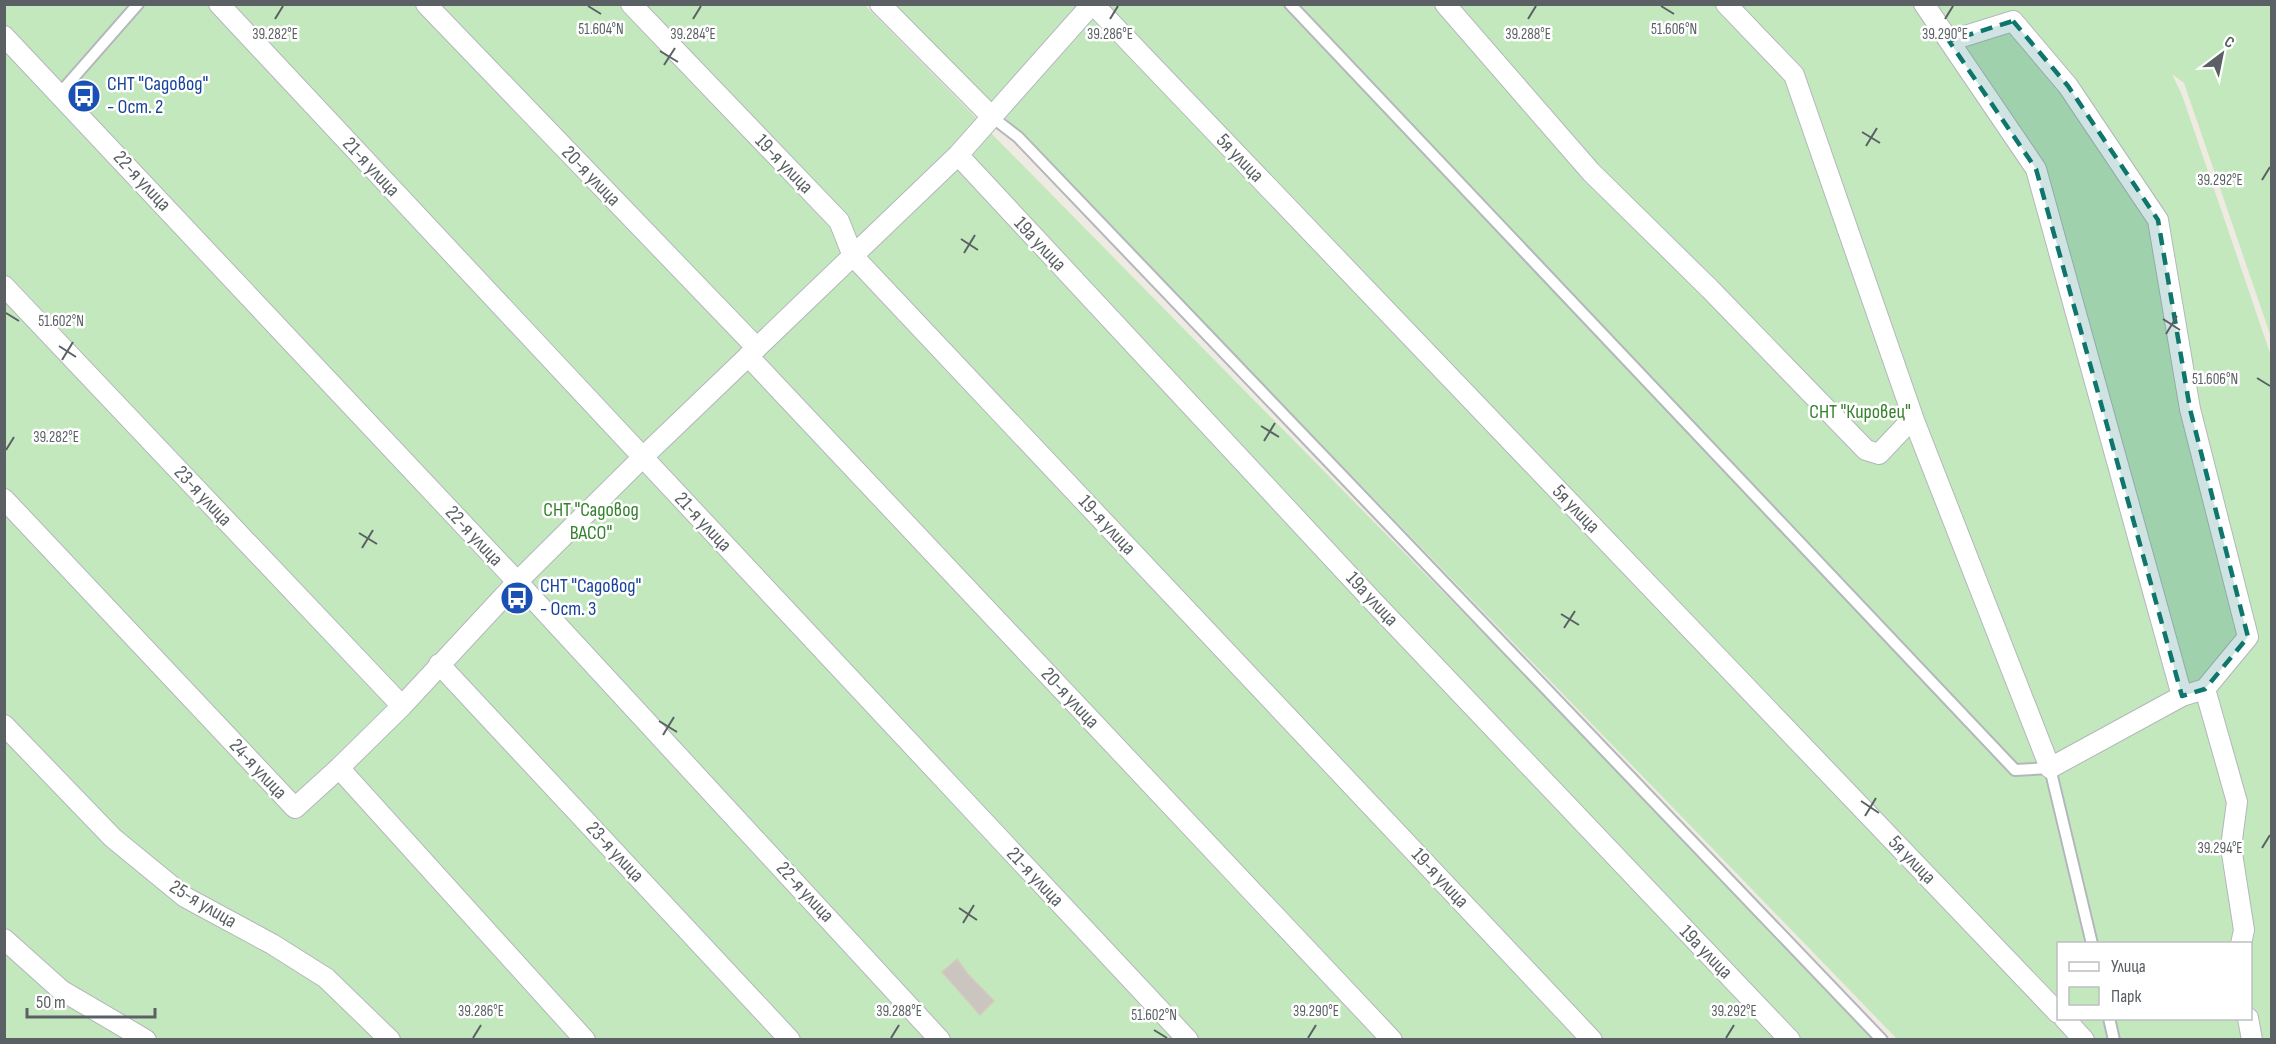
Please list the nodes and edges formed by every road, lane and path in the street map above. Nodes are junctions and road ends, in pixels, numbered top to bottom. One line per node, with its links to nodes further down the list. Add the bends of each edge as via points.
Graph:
1 (138, 4): 13 (lane)
2 (219, 4): 20 (street, 21-я улица)
3 (426, 4): 18 (street, 20-я улица)
4 (630, 4): 16 (street, 19-я улица, via 839,222)
5 (880, 4): 14 (street)
6 (1092, 4): 14 (street); 33 (street, 5я улица)
7 (1290, 4): 29 (lane, via 2015,770)
8 (1445, 4): 19 (street, via 1591,172 1710,288 1866,450 1879,454)
9 (1726, 4): 19 (street, via 1794,75)
10 (1924, 4): 12 (street)
11 (4, 36): 13 (street, 22-я улица)
12 (1949, 41): 24 (street, via 2013,21 2068,86 2158,220 2190,410 2248,637); 25 (street, via 2036,169)
13 (60, 93): 22 (street, 22-я улица)
14 (992, 117): 15 (street); 46 (lane, via 1026,145)
15 (957, 155): 16 (street); 45 (street, 19а улица)
16 (853, 256): 18 (street); 44 (street, 19-я улица)
17 (4, 286): 26 (street, 23-я улица)
18 (753, 352): 20 (street); 43 (street, 20-я улица)
19 (1913, 418): 29 (street)
20 (643, 457): 22 (street); 42 (street, 21-я улица)
21 (4, 499): 28 (street, 24-я улица, via 295,808)
22 (518, 582): 23 (street); 41 (street, 22-я улица)
23 (439, 664): 26 (street); 40 (street, 23-я улица)
24 (2205, 689): 25 (street); 32 (street, via 2237,802 2231,847 2244,930)
25 (2182, 696): 29 (street)
26 (402, 706): 28 (street)
27 (4, 725): 38 (street, 25-я улица, via 113,838 185,897 326,978)
28 (339, 768): 39 (street)
29 (2050, 768): 31 (lane)
30 (4, 939): 37 (street, via 61,990)
31 (2092, 942)
32 (2241, 942)
33 (2057, 1012)
34 (2066, 1020): 47 (street)
35 (2109, 1020): 48 (lane)
36 (2248, 1020): 49 (street)
37 (146, 1040)
38 (390, 1040)
39 (585, 1040)
40 (790, 1040)
41 (940, 1040)
42 (1188, 1040)
43 (1392, 1040)
44 (1592, 1040)
45 (1790, 1040)
46 (1882, 1040)
47 (2084, 1040)
48 (2114, 1040)
49 (2252, 1040)

